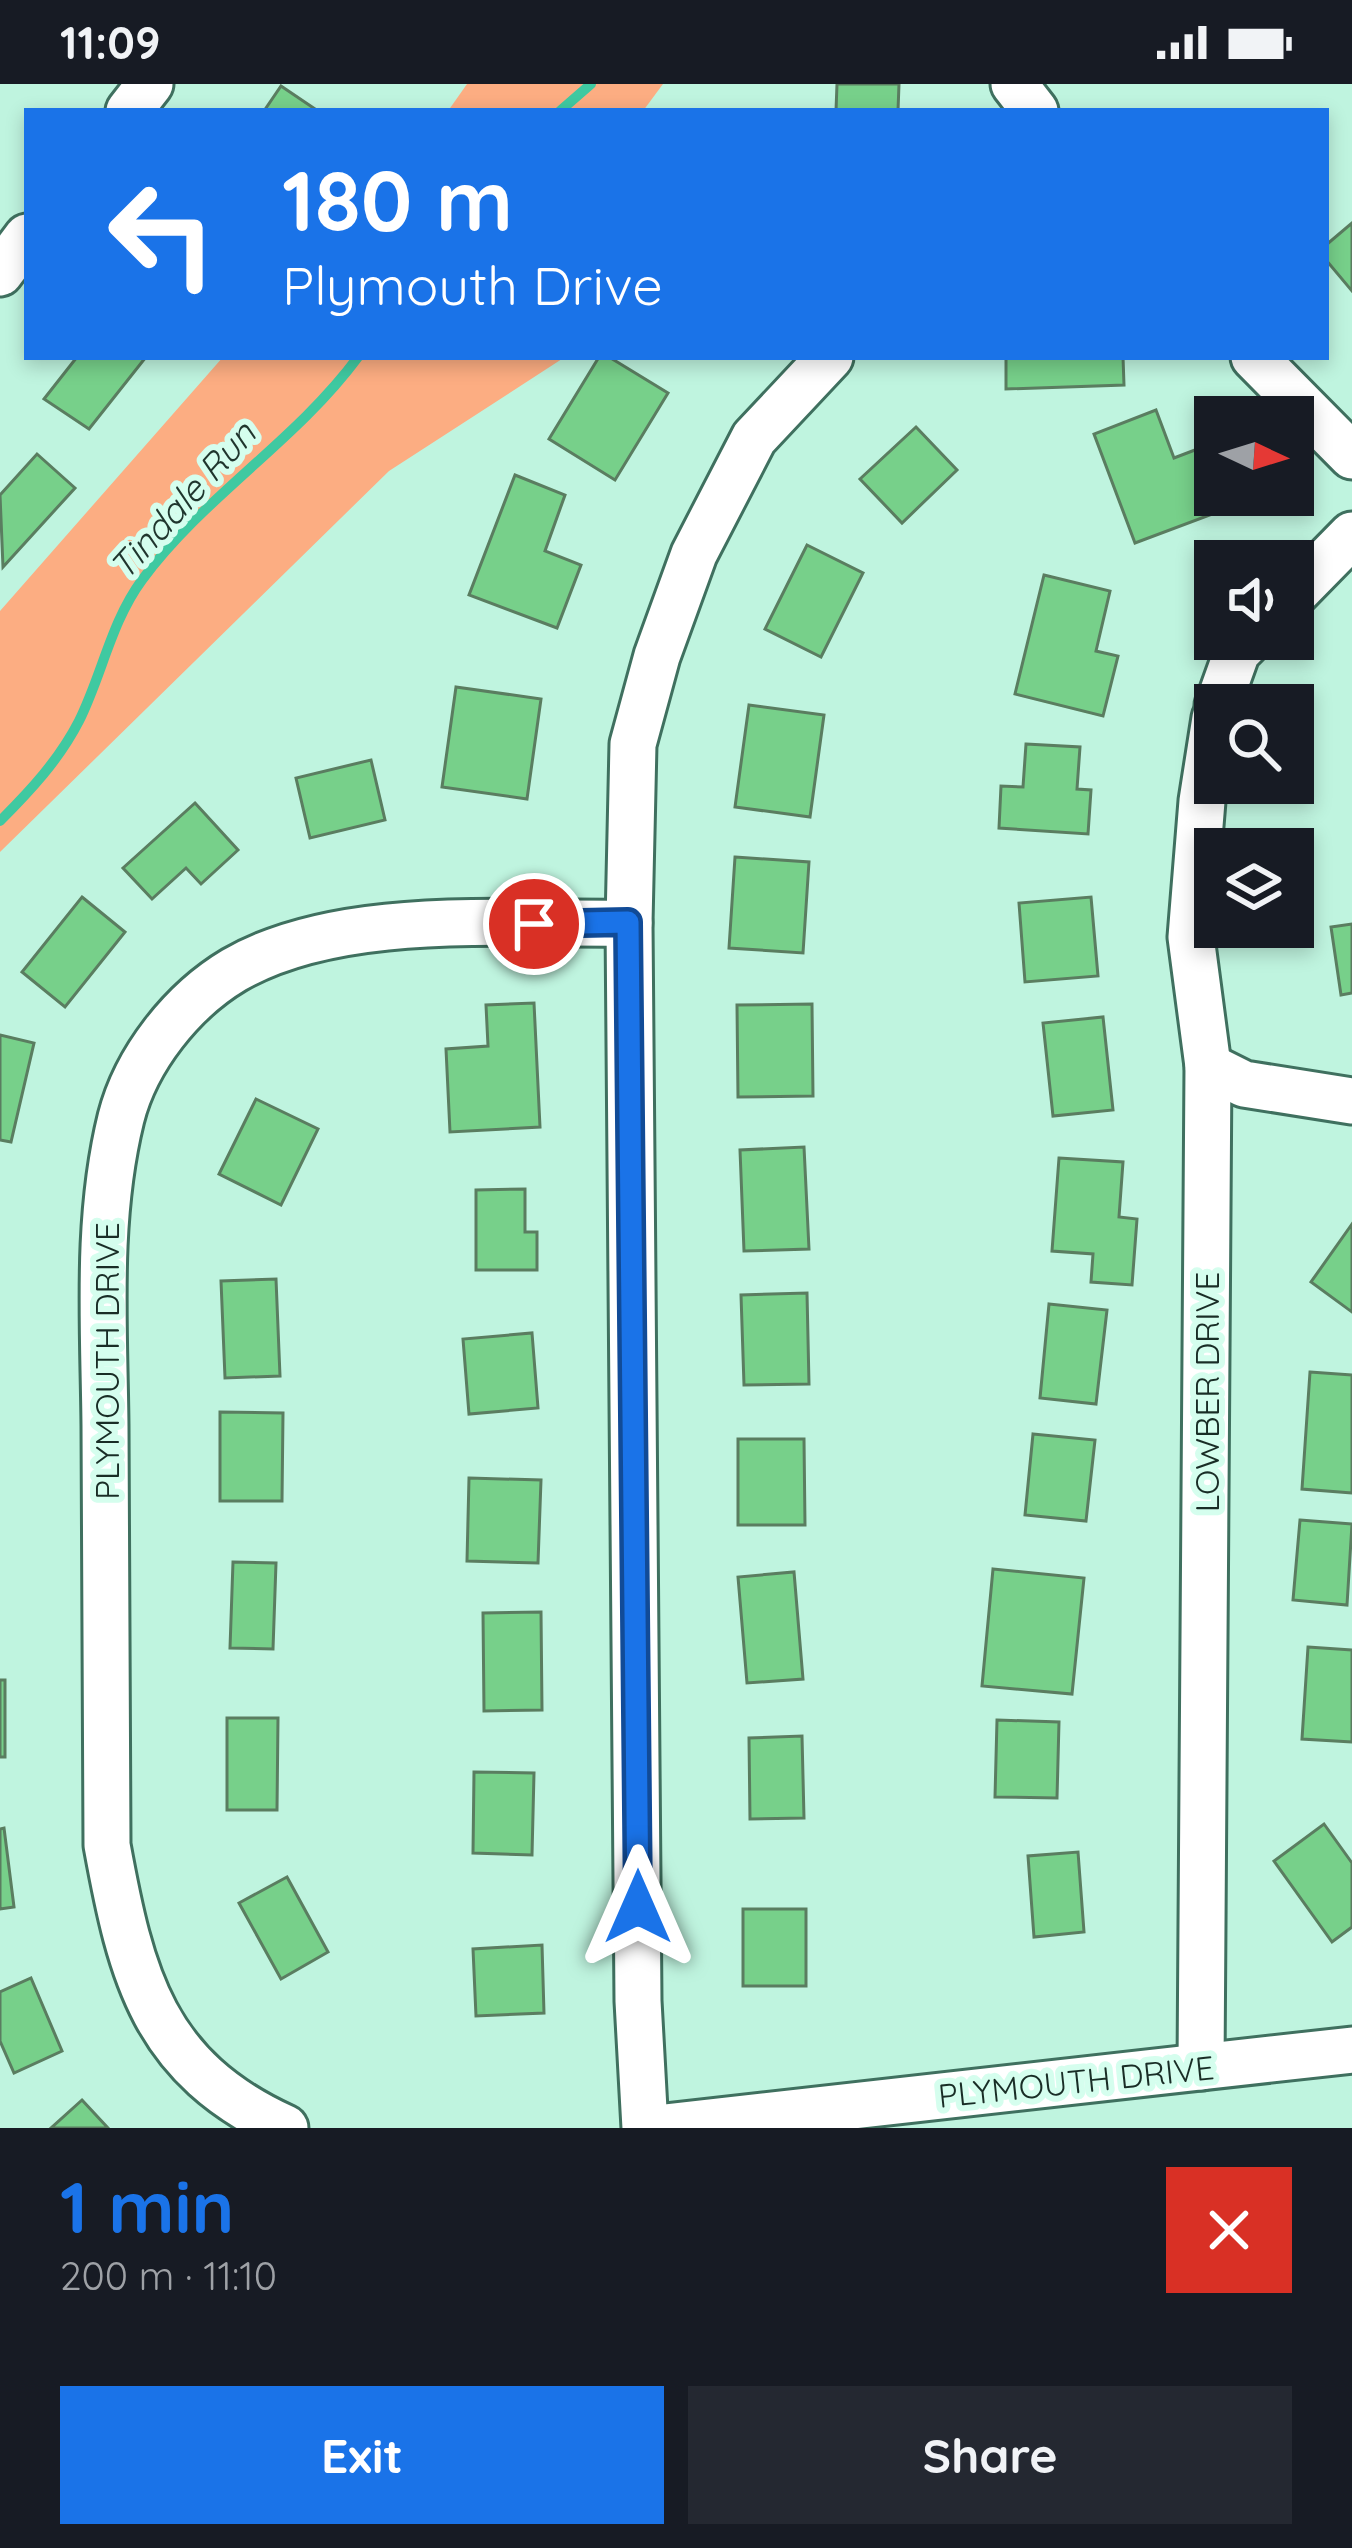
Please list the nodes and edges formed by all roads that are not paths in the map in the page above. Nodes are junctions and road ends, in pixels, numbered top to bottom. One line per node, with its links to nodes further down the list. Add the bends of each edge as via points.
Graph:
1 (151, 84): 3 (street)
2 (1014, 84): 4 (street)
3 (131, 108)
4 (1033, 108)
5 (24, 241): 6 (street)
6 (0, 273)
7 (827, 360): 13 (street, via 754,438 694,554 664,636 633,744)
8 (1257, 360): 9 (street)
9 (1352, 456)
10 (1352, 535): 11 (street)
11 (1314, 574)
12 (1202, 804): 14 (street, LOWBER DRIVE, via 1191,937)
13 (628, 922): 18 (street, PLYMOUTH DRIVE, via 393,927 295,944 235,969 190,1003 143,1062 122,1115 104,1219 107,1846 125,1946 145,2000 178,2050 238,2103); 19 (street)
14 (1208, 1066): 15 (street, via 1244,1084); 17 (street, LOWBER DRIVE)
15 (1352, 1101)
16 (1352, 2050): 17 (street, PLYMOUTH DRIVE)
17 (1201, 2068): 20 (street, PLYMOUTH DRIVE)
18 (285, 2128)
19 (645, 2128)
20 (656, 2128)

